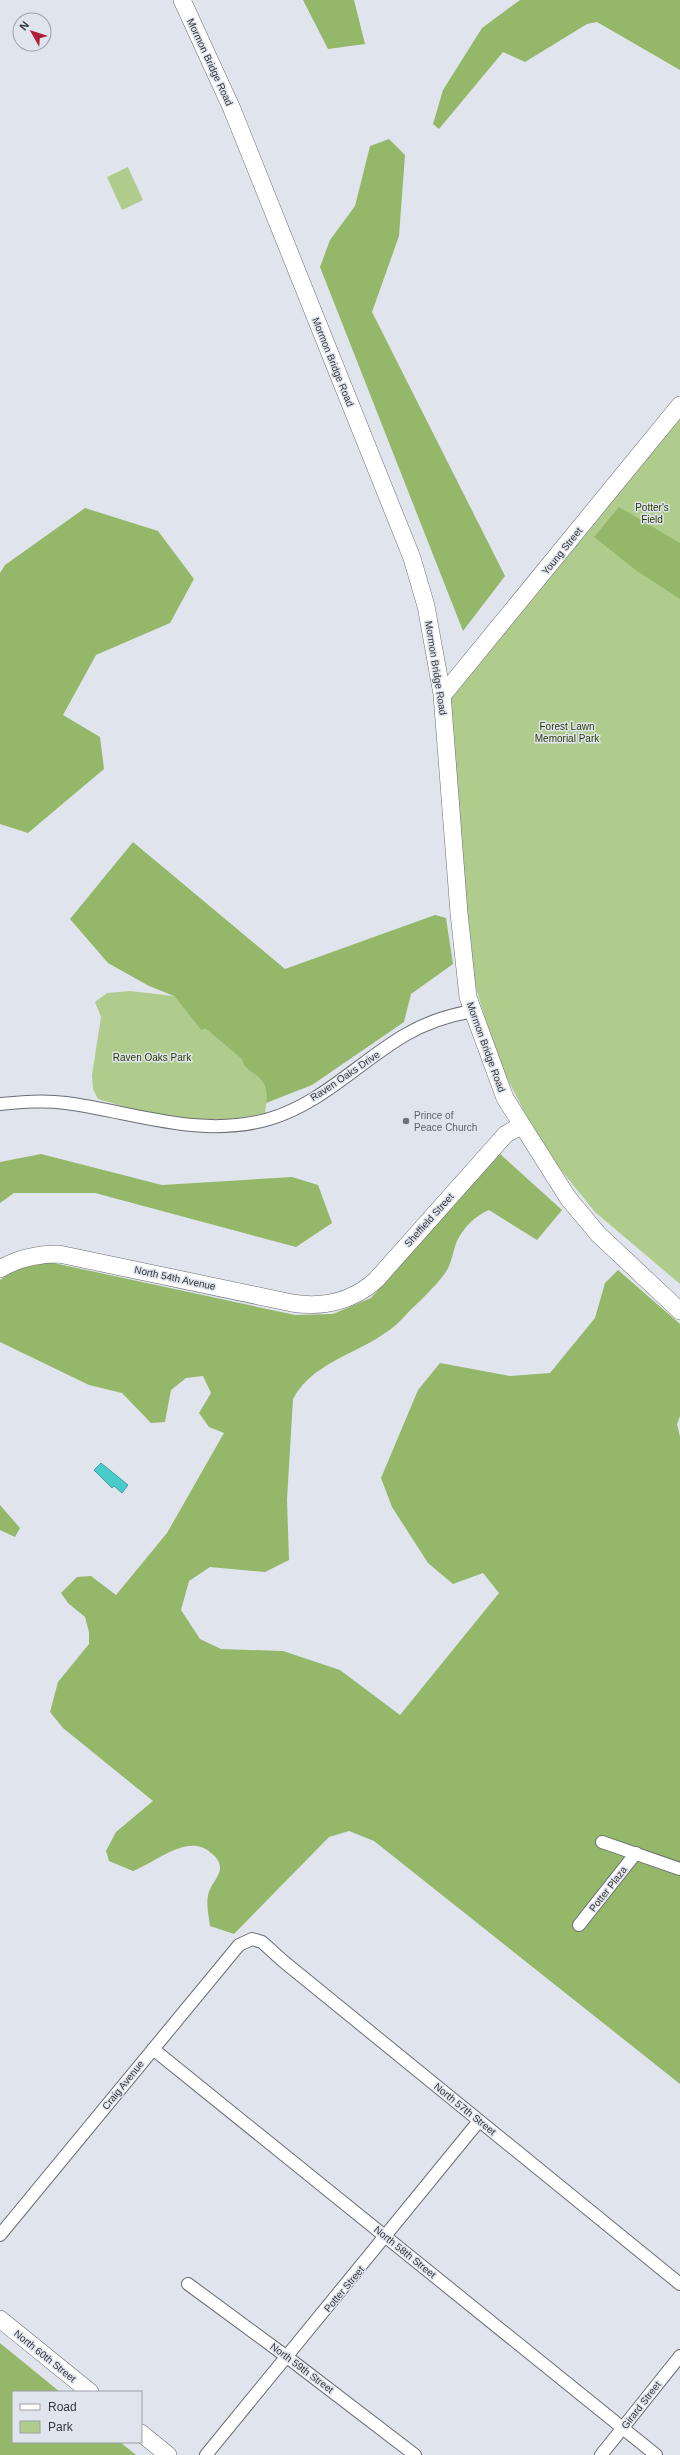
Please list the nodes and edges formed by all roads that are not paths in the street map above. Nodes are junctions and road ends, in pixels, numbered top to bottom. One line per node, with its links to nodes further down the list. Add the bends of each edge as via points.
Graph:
1 (182, 0): 3 (main road, Mormon Bridge Road, via 232,109 412,558 426,606)
2 (680, 405): 3 (main road, Young Street)
3 (442, 696): 4 (main road, Mormon Bridge Road, via 459,913 468,997)
4 (472, 1011): 5 (street, Raven Oaks Drive, via 445,1018 414,1031 307,1101 284,1113 250,1124 175,1124 64,1102); 6 (main road, Mormon Bridge Road, via 505,1098)
5 (0, 1104)
6 (521, 1126): 8 (main road, Sheffield Street, via 506,1134 376,1280 358,1294); 9 (main road, Mormon Bridge Road, via 568,1198 593,1228)
7 (0, 1269): 8 (main road, North 54th Avenue, via 20,1259 59,1254 292,1303)
8 (329, 1303)
9 (680, 1311)
10 (602, 1842): 11 (street)
11 (636, 1853): 12 (street); 13 (street, Potter Plaza)
12 (680, 1869)
13 (579, 1925)
14 (249, 1939): 15 (street, Craig Avenue, via 238,1944); 16 (street, North 57th Street, via 262,1942)
15 (153, 2049): 17 (street, Craig Avenue); 18 (street, North 58th Street)
16 (479, 2121): 18 (street, Potter Street); 20 (street, North 57th Street)
17 (0, 2235)
18 (386, 2237): 23 (street, Potter Street); 25 (street, North 58th Street)
19 (188, 2284): 23 (street, North 59th Street)
20 (680, 2284)
21 (0, 2319): 24 (main road, North 60th Street)
22 (680, 2356): 25 (street, Girard Street)
23 (287, 2357): 28 (street, Potter Street); 29 (street, North 59th Street)
24 (89, 2391)
25 (622, 2428): 30 (street, Girard Street); 31 (street, North 58th Street)
26 (142, 2434): 27 (main road)
27 (168, 2455)
28 (206, 2455)
29 (415, 2455)
30 (601, 2455)
31 (656, 2455)

